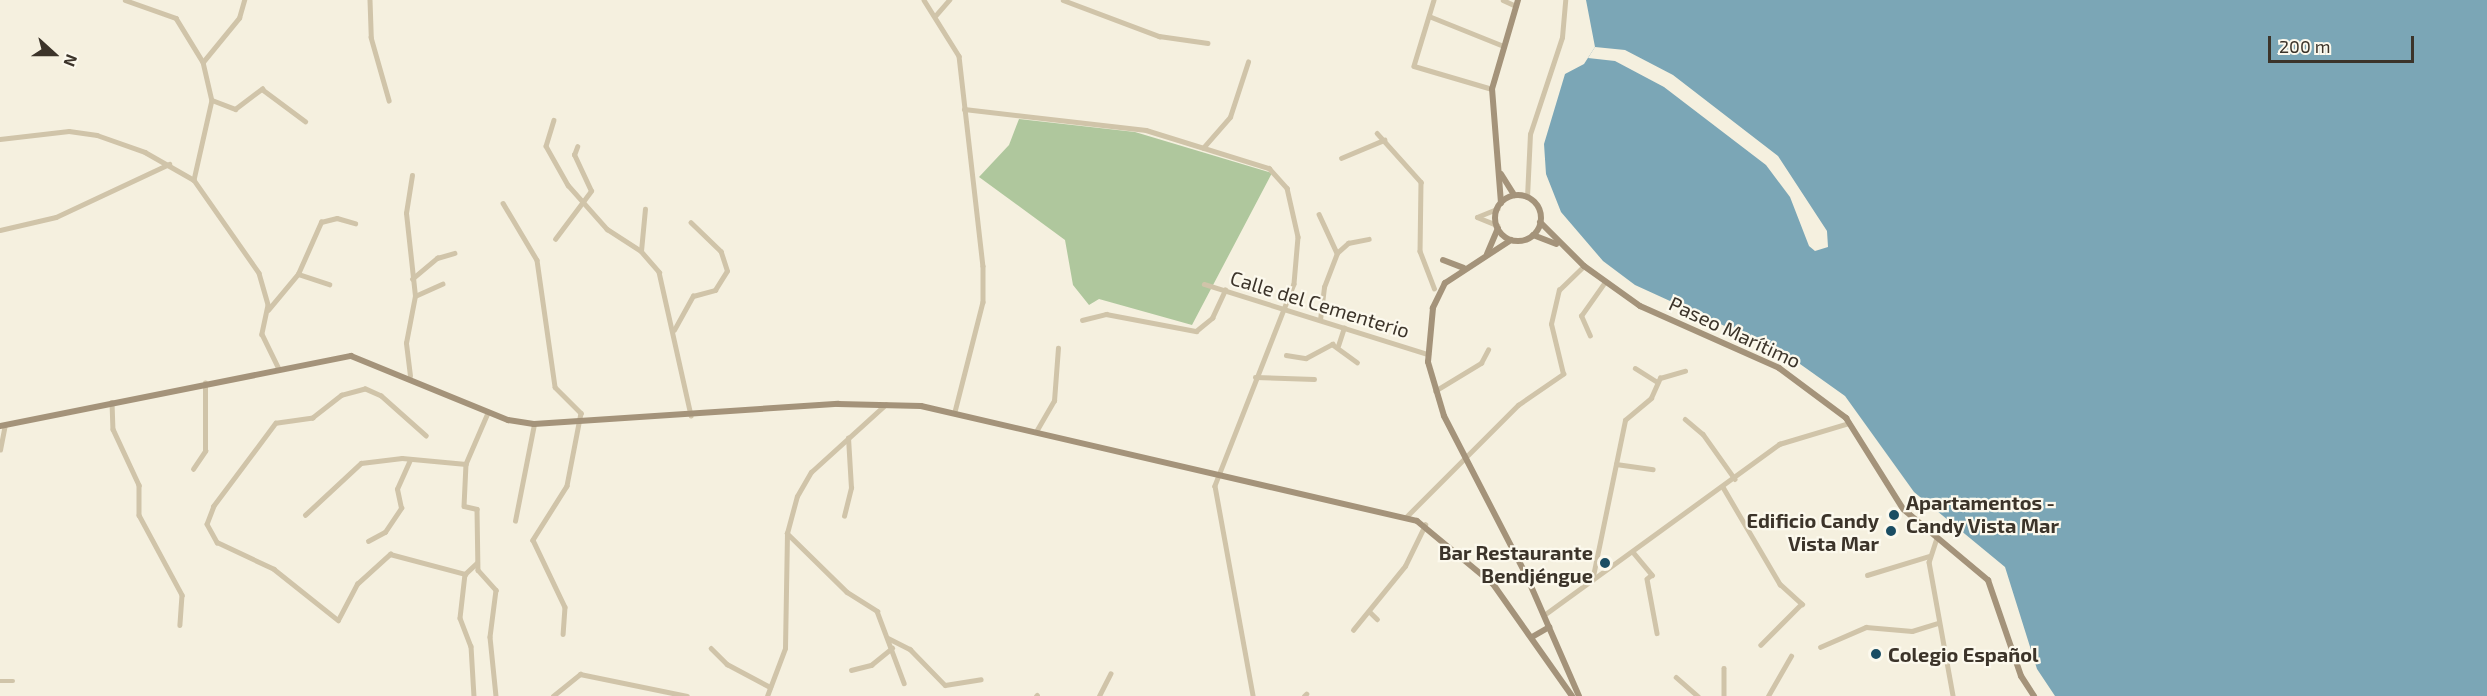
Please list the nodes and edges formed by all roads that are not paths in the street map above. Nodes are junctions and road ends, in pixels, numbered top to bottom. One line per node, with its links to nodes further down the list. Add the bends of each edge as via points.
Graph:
1 (125, 0): 15 (street, via 176,18)
2 (244, 0): 15 (street, via 240,18)
3 (370, 0): 19 (street, via 371,37)
4 (924, 0): 11 (street)
5 (949, 0): 11 (street)
6 (1063, 0): 13 (street, via 1159,36)
7 (1434, 0): 12 (street)
8 (1503, 0): 10 (street)
9 (1565, 0): 34 (street, via 1562,37 1530,134)
10 (1517, 3): 14 (main road)
11 (936, 15): 20 (street, via 956,44)
12 (1429, 16): 14 (street); 17 (street, via 1416,68)
13 (1208, 43)
14 (1501, 45): 17 (main road)
15 (203, 62): 18 (street)
16 (1248, 62): 27 (street, via 1230,117)
17 (1492, 89): 30 (main road)
18 (212, 100): 22 (street, via 235,109 262,89); 32 (street)
19 (389, 100)
20 (964, 109): 27 (street, via 1132,127); 91 (street, via 984,287)
21 (554, 120): 36 (street, via 546,137 549,155)
22 (305, 121)
23 (1377, 133): 25 (street)
24 (0, 139): 29 (street, via 69,131 97,135)
25 (1384, 140): 28 (street); 63 (street, via 1421,182 1420,251)
26 (577, 147): 36 (street, via 574,155 592,187)
27 (1203, 148): 66 (street, via 1269,168 1287,188 1298,246 1294,284)
28 (1341, 158)
29 (169, 164): 32 (street); 44 (street, via 56,218)
30 (1498, 168): 33 (main road); 37 (main road)
31 (412, 175): 58 (street, via 406,213)
32 (194, 180): 67 (street, via 259,273)
33 (1514, 195): 34 (main road); 37 (main road)
34 (1527, 197): 40 (main road, via 1539,208)
35 (503, 203): 94 (street, via 537,260 555,387 578,408)
36 (584, 203): 46 (street); 50 (street, via 607,229)
37 (1499, 206): 43 (main road); 43 (street, via 1477,217)
38 (645, 209): 50 (street)
39 (1319, 214): 52 (street)
40 (1540, 222): 45 (main road); 49 (main road, Paseo Marítimo)
41 (355, 223): 57 (street, via 337,218 321,222)
42 (691, 223): 71 (street, via 721,252 727,271 715,290 693,296)
43 (1497, 226): 48 (main road); 53 (main road)
44 (0, 230)
45 (1533, 235): 48 (main road); 49 (main road, Paseo Marítimo)
46 (555, 238)
47 (1369, 239): 52 (street, via 1348,243)
48 (1511, 240): 53 (main road)
49 (1562, 247): 55 (main road, Paseo Marítimo)
50 (640, 251): 71 (street, via 659,273)
51 (454, 253): 58 (street, via 437,258)
52 (1337, 253): 69 (street, via 1324,287)
53 (1485, 256): 56 (main road)
54 (1443, 261): 56 (main road)
55 (1584, 266): 59 (main road, Paseo Marítimo); 102 (street, via 1559,290 1551,324 1563,374 1523,400)
56 (1464, 268): 76 (main road, via 1438,295)
57 (298, 274): 60 (street); 67 (street)
58 (412, 279): 65 (street)
59 (1605, 282): 72 (street, via 1581,316); 95 (main road, Paseo Marítimo, via 1640,306 1799,379)
60 (329, 284)
61 (442, 284): 65 (street)
62 (1204, 284): 64 (street, Calle del Cementerio)
63 (1434, 288)
64 (1225, 290): 66 (street, Calle del Cementerio); 68 (street, via 1212,318 1196,331 1106,314)
65 (415, 296): 82 (street, via 406,343)
66 (1283, 309): 69 (street, Calle del Cementerio); 83 (street)
67 (266, 312): 79 (street, via 262,334)
68 (1083, 320)
69 (1320, 320): 70 (street, Calle del Cementerio)
70 (1344, 328): 73 (street); 76 (street, Calle del Cementerio)
71 (674, 330): 92 (street)
72 (1590, 336)
73 (1338, 346): 77 (street, via 1322,347 1306,358); 78 (street)
74 (1058, 348): 98 (street, via 1054,401)
75 (1488, 350): 87 (street, via 1481,363)
76 (1428, 354): 87 (main road)
77 (1286, 355)
78 (1357, 362)
79 (278, 367): 82 (main road, via 351,356); 86 (main road)
80 (1635, 368): 85 (street)
81 (1685, 371): 85 (street, via 1669,372)
82 (410, 376): 90 (main road)
83 (1255, 377): 84 (street); 108 (street)
84 (1314, 379)
85 (1657, 381): 105 (street, via 1651,398 1625,420)
86 (205, 383): 88 (main road); 106 (street, via 205,452)
87 (1435, 391): 102 (main road)
88 (112, 402): 97 (main road); 129 (street, via 114,429 139,485 139,515 182,595)
89 (888, 403): 91 (main road); 92 (main road); 100 (street)
90 (488, 412): 96 (main road); 104 (street)
91 (955, 412): 98 (main road)
92 (691, 416): 94 (main road)
93 (1685, 419): 109 (street, via 1703,434)
94 (582, 422): 96 (main road); 133 (street, via 567,486 533,540 566,607)
95 (1849, 423): 109 (street, via 1779,444); 117 (main road, Paseo Marítimo, via 1903,509)
96 (534, 424): 114 (street)
97 (2, 425): 101 (street)
98 (1037, 430): 108 (main road)
99 (426, 436): 122 (street, via 381,396 365,389 342,395 313,418 276,423 214,506 207,524 218,542 274,569 338,620 357,584 395,552)
100 (848, 438): 112 (street, via 851,488); 116 (street, via 804,482)
101 (0, 450)
102 (1465, 454): 113 (street); 126 (main road)
103 (410, 460): 104 (street); 111 (street, via 356,465); 118 (street, via 397,489 401,508 385,532)
104 (466, 464): 121 (street, via 464,506 477,509)
105 (1616, 464): 107 (street); 124 (street)
106 (193, 469)
107 (1653, 469)
108 (1219, 473): 113 (main road); 156 (street, via 1215,498 1221,540)
109 (1735, 479): 110 (street)
110 (1723, 487): 119 (street); 136 (street, via 1780,584 1802,604)
111 (305, 515)
112 (844, 516)
113 (1407, 516): 115 (main road)
114 (515, 521)
115 (1425, 525): 125 (street, via 1405,566); 134 (main road, via 1493,584)
116 (787, 533): 135 (street, via 847,592 872,605); 149 (street, via 786,638)
117 (1937, 538): 120 (street); 163 (main road, Paseo Marítimo, via 1976,564 1988,580 2021,676)
118 (368, 541)
119 (1633, 552): 124 (street); 132 (street, via 1652,575 1647,579)
120 (1929, 556): 123 (street); 128 (street)
121 (477, 563): 122 (street); 151 (street, via 496,590 490,637)
122 (465, 574): 150 (street, via 460,618 471,646)
123 (1867, 575)
124 (1592, 581): 126 (street)
125 (1370, 612): 127 (street); 131 (street)
126 (1544, 615): 130 (main road)
127 (1377, 619)
128 (1938, 622): 137 (street, via 1912,632 1896,626 1866,627); 162 (street)
129 (180, 625)
130 (1549, 627): 134 (main road); 158 (main road)
131 (1353, 630)
132 (1656, 633)
133 (563, 634)
134 (1532, 637): 157 (main road)
135 (888, 638): 139 (street); 145 (street, via 910,649 945,685)
136 (1761, 645)
137 (1820, 647)
138 (711, 648): 149 (street, via 727,664)
139 (891, 648): 142 (street, via 871,665); 148 (street)
140 (1791, 656): 161 (street)
141 (1724, 668): 160 (street)
142 (851, 670)
143 (1110, 674): 155 (street)
144 (1676, 677): 159 (street)
145 (981, 679)
146 (0, 681): 147 (street)
147 (13, 681)
148 (904, 683)
149 (770, 687): 154 (street)
150 (474, 696)
151 (496, 696)
152 (553, 696): 153 (street, via 580,674)
153 (687, 696)
154 (767, 696)
155 (1099, 696)
156 (1253, 696)
157 (1572, 696)
158 (1579, 696)
159 (1698, 696)
160 (1724, 696)
161 (1768, 696)
162 (1953, 696)
163 (2034, 696)

